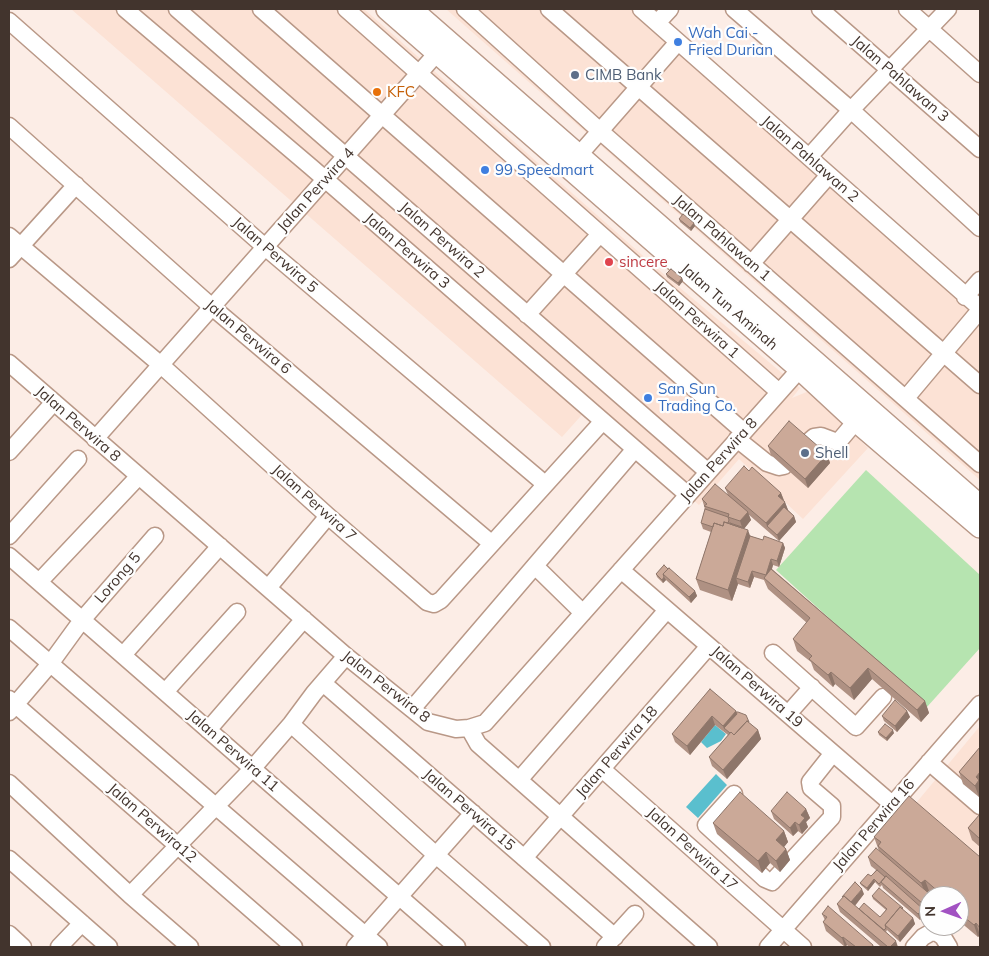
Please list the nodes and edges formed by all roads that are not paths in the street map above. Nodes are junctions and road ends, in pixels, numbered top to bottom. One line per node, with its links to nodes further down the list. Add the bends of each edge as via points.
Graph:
1 (125, 9): 33 (street, Jalan Perwira 3)
2 (178, 9): 30 (street, Jalan Perwira 2)
3 (261, 9): 25 (street)
4 (346, 9): 21 (street, Jalan Perwira 1)
5 (387, 9): 19 (main road, Jalan Tun Aminah)
6 (411, 9): 29 (main road, Jalan Tun Aminah)
7 (465, 9): 27 (street, Jalan Pahlawan 1)
8 (549, 9): 23 (street)
9 (641, 9): 16 (street, Jalan Pahlawan 2)
10 (670, 9): 16 (street)
11 (734, 9): 24 (street)
12 (820, 9): 20 (street, Jalan Pahlawan 3)
13 (907, 9): 17 (street)
14 (948, 9): 17 (street)
15 (9, 21): 39 (street, Jalan Perwira 5)
16 (657, 23): 18 (street, Jalan Pahlawan 2)
17 (930, 28): 20 (street); 22 (street)
18 (678, 42): 23 (street); 31 (street, Jalan Pahlawan 2)
19 (437, 53): 21 (street, Jalan Perwira 4); 51 (main road, Jalan Tun Aminah)
20 (890, 69): 24 (street); 28 (street, Jalan Pahlawan 3)
21 (419, 74): 25 (street, Jalan Perwira 4); 37 (street, Jalan Perwira 1)
22 (980, 74)
23 (638, 88): 27 (street); 35 (street)
24 (851, 110): 31 (street); 36 (street)
25 (382, 115): 30 (street, Jalan Perwira 4); 42 (street)
26 (9, 126): 34 (street, Jalan Perwira 6)
27 (600, 131): 29 (street); 41 (street, Jalan Pahlawan 1)
28 (980, 149)
29 (579, 155): 70 (main road, Jalan Tun Aminah)
30 (346, 156): 33 (street, Jalan Perwira 4); 47 (street, Jalan Perwira 2)
31 (809, 158): 32 (street, Jalan Pahlawan 2)
32 (829, 175): 35 (street); 44 (street, Jalan Pahlawan 2)
33 (325, 179): 39 (street, Jalan Perwira 4); 56 (street, Jalan Perwira 3)
34 (76, 186): 38 (street); 45 (street, Jalan Perwira 6)
35 (790, 219): 41 (street); 48 (street)
36 (980, 228)
37 (600, 234): 42 (street); 53 (street, Jalan Perwira 1)
38 (15, 241): 40 (street); 50 (street, Jalan Perwira 7)
39 (265, 247): 45 (street, Jalan Perwira 4); 68 (street, Jalan Perwira 5)
40 (9, 259)
41 (751, 264): 54 (street, Jalan Pahlawan 1)
42 (564, 274): 47 (street); 58 (street)
43 (980, 280): 44 (street)
44 (966, 297): 46 (street, Jalan Pahlawan 2)
45 (212, 307): 50 (street, Jalan Perwira 4); 75 (street, Jalan Perwira 6)
46 (980, 309): 48 (street)
47 (527, 315): 66 (street, Jalan Perwira 2)
48 (945, 353): 52 (street); 54 (street)
49 (9, 363): 55 (street, Jalan Perwira 8)
50 (161, 365): 59 (street, Jalan Perwira 4); 71 (street, Jalan Perwira 7)
51 (800, 369): 53 (street, Jalan Perwira 8); 57 (main road, Jalan Tun Aminah)
52 (980, 385)
53 (779, 392): 58 (street, Jalan Perwira 8)
54 (906, 398): 64 (street, Jalan Pahlawan 1)
55 (54, 402): 59 (street, Jalan Perwira 8); 62 (street)
56 (603, 421): 61 (street, Jalan Perwira 3); 68 (street, Jalan Perwira 7)
57 (856, 421): 60 (street, via 837,442 821,436); 72 (main road, Jalan Tun Aminah)
58 (740, 436): 65 (street, via 767,463); 66 (street, Jalan Perwira 8)
59 (96, 439): 67 (street, Jalan Perwira 8)
60 (807, 443)
61 (636, 449): 69 (street, Jalan Perwira 3); 78 (street)
62 (9, 452)
63 (78, 459): 73 (street)
64 (980, 464)
65 (784, 466)
66 (708, 472): 69 (street, Jalan Perwira 8)
67 (139, 476): 76 (street, Jalan Perwira 8); 80 (street)
68 (545, 484): 75 (street, Jalan Perwira 7)
69 (688, 495): 79 (street, Jalan Perwira 8)
70 (980, 506)
71 (328, 516): 75 (street, Jalan Perwira 7, via 427,602 434,604); 81 (street)
72 (980, 526)
73 (9, 536)
74 (155, 536): 86 (street, Lorong 5)
75 (491, 543)
76 (220, 546): 81 (street, Jalan Perwira 8); 90 (street)
77 (9, 556): 80 (street, Jalan Perwira 11)
78 (535, 566): 84 (street); 99 (street)
79 (621, 570): 82 (street, Jalan Perwira 19); 84 (street, Jalan Perwira 8)
80 (39, 582): 86 (street, Jalan Perwira 11)
81 (268, 588): 85 (street, Jalan Perwira 8)
82 (667, 610): 88 (street, Jalan Perwira 19); 108 (street)
83 (237, 612): 95 (street)
84 (583, 613): 102 (street, Jalan Perwira 8, via 485,723)
85 (304, 619): 91 (street, Jalan Perwira 8); 103 (street)
86 (82, 620): 90 (street, Jalan Perwira 11); 92 (street, Lorong 5)
87 (9, 628): 92 (street)
88 (709, 646): 100 (street, Jalan Perwira 19); 107 (street, Jalan Perwira 18)
89 (774, 653): 94 (street)
90 (123, 656): 95 (street, Jalan Perwira 11)
91 (346, 656): 93 (street); 99 (street, Jalan Perwira 8)
92 (50, 664): 98 (street, Lorong 5); 113 (street)
93 (323, 683): 101 (street); 114 (street, Jalan Perwira 15)
94 (812, 687): 96 (street, via 856,727); 100 (street)
95 (165, 692): 103 (street, Jalan Perwira 11)
96 (883, 696)
97 (980, 704): 105 (street, Jalan Perwira 16)
98 (11, 705): 116 (street, Jalan Perwira12)
99 (412, 709): 102 (street, Jalan Perwira 8, via 428,722 456,729)
100 (788, 714): 104 (street, Jalan Perwira 19)
101 (291, 724): 106 (street); 117 (street)
102 (469, 728): 108 (street, via 478,744)
103 (208, 730): 106 (street, Jalan Perwira 11)
104 (833, 753): 110 (street, via 810,782 811,788 832,806 832,818 772,882 706,825); 111 (street, Jalan Perwira 19)
105 (929, 762): 111 (street, Jalan Perwira 16); 112 (street)
106 (252, 768): 113 (street); 121 (street, Jalan Perwira 11)
107 (602, 769): 115 (street, Jalan Perwira 18); 124 (street, Jalan Perwira 17)
108 (519, 780): 115 (street)
109 (9, 783): 120 (street)
110 (734, 794)
111 (892, 804): 124 (street, Jalan Perwira 16)
112 (980, 806)
113 (215, 807): 116 (street); 126 (street)
114 (473, 813): 117 (street); 118 (street, Jalan Perwira 15)
115 (560, 817): 118 (street, Jalan Perwira 18); 136 (street)
116 (178, 846): 120 (street); 132 (street, Jalan Perwira12)
117 (436, 855): 121 (street); 135 (street)
118 (524, 858): 127 (street, Jalan Perwira 15)
119 (9, 859): 123 (street)
120 (130, 895): 131 (street)
121 (399, 897): 126 (street); 134 (street, Jalan Perwira 11)
122 (635, 914): 127 (street)
123 (82, 923): 129 (street); 130 (street)
124 (783, 930): 137 (street, Jalan Perwira 16); 138 (street, Jalan Perwira 17)
125 (9, 934): 128 (street)
126 (360, 941): 133 (street)
127 (610, 942)
128 (23, 947)
129 (59, 947)
130 (109, 947)
131 (190, 947)
132 (294, 947)
133 (379, 947)
134 (456, 947)
135 (542, 947)
136 (709, 947)
137 (768, 947)
138 (803, 947)
139 (914, 947): 140 (street, via 923,937 936,932)
140 (950, 947)

